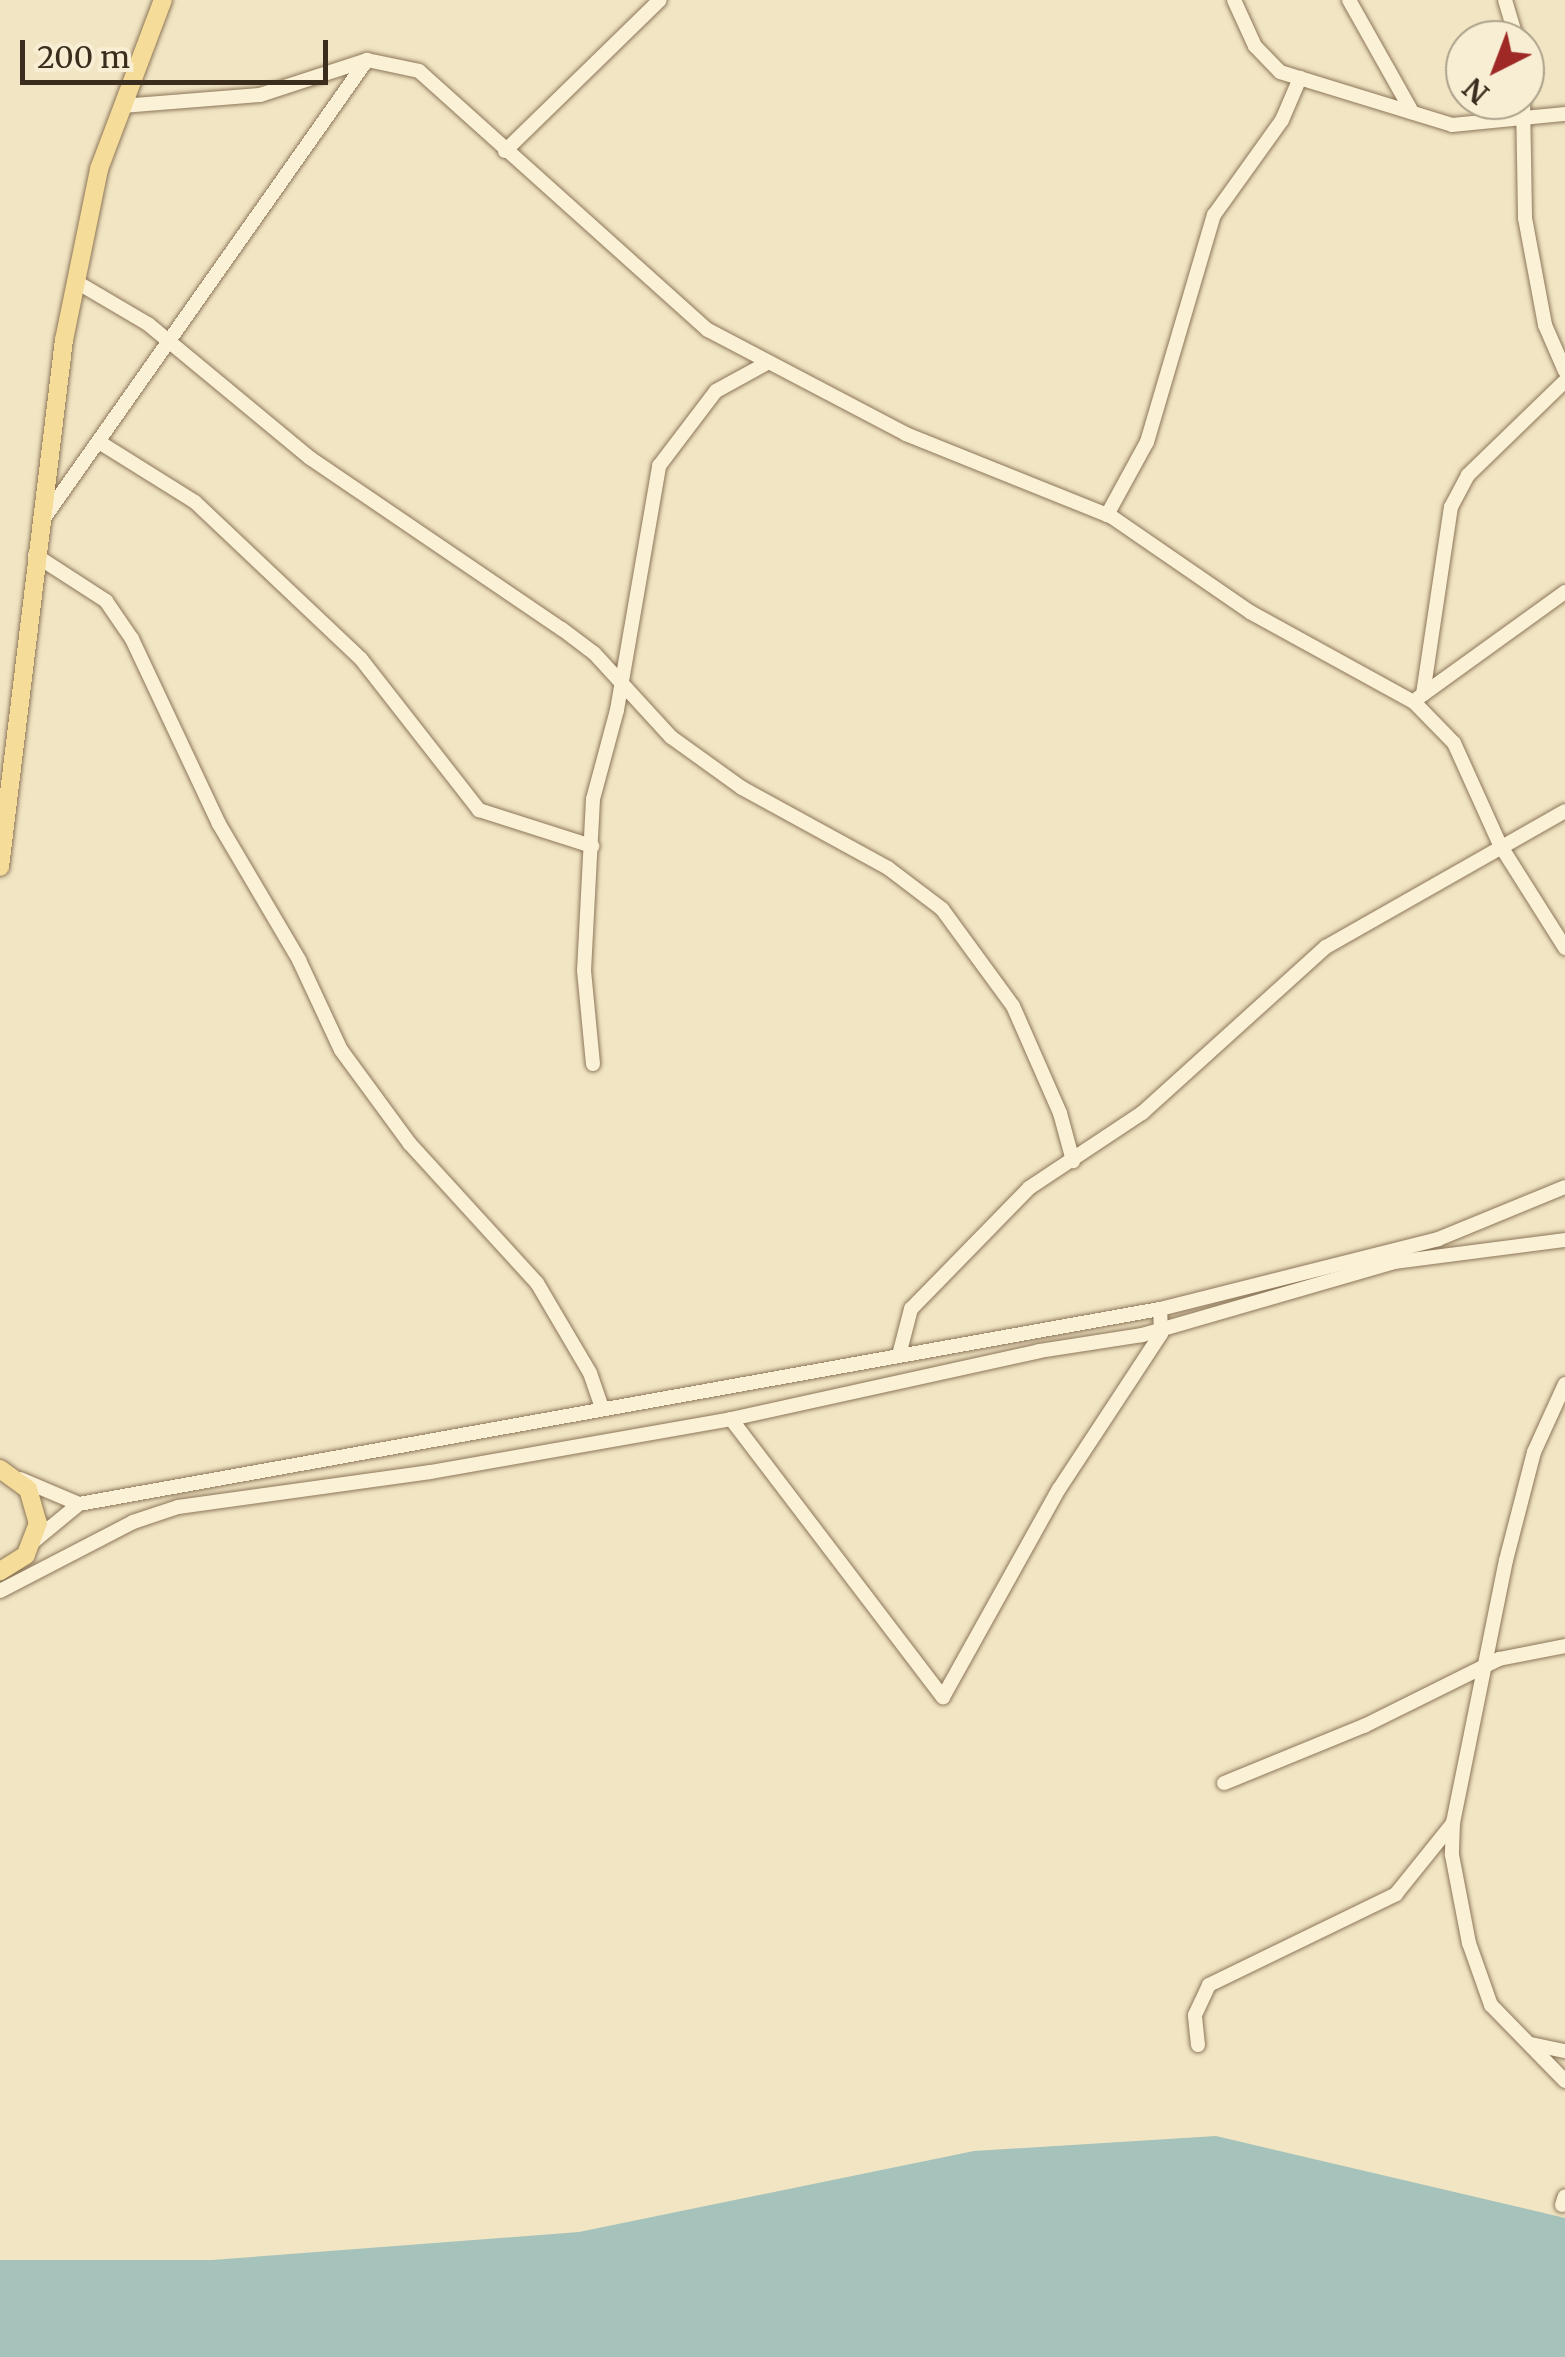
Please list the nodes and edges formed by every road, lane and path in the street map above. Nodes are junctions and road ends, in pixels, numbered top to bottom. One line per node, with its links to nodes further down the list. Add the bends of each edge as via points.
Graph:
1 (163, 0): 7 (main road)
2 (660, 0): 11 (street)
3 (1234, 0): 6 (street, via 1268,62)
4 (1348, 0): 8 (street)
5 (367, 60): 7 (street, via 260,95); 11 (street, via 419,71); 13 (street)
6 (1300, 78): 8 (street); 18 (street, via 1282,120 1214,215 1147,442)
7 (122, 106): 12 (main road, via 100,169)
8 (1412, 113): 9 (street, via 1452,126)
9 (1514, 120)
10 (1524, 120): 15 (street, via 1527,232 1545,325)
11 (504, 150): 14 (street, via 677,308)
12 (75, 282): 13 (street); 19 (main road)
13 (168, 344): 17 (street); 22 (street, via 310,458 594,653)
14 (767, 362): 18 (street, via 935,447); 22 (street, via 716,391 659,466 626,625)
15 (1565, 371)
16 (1565, 381): 23 (street, via 1468,475 1451,507)
17 (99, 442): 19 (street); 26 (street, via 195,502 361,660 479,810)
18 (1106, 515): 23 (street, via 1250,612)
19 (38, 526): 20 (main road)
20 (34, 554): 27 (main road); 37 (street, via 106,601 132,639 220,824 299,960 341,1050 410,1144 537,1283)
21 (1565, 592): 23 (street)
22 (621, 689): 26 (street, via 593,799); 30 (street, via 671,737 742,788 888,868 942,908 1013,1006 1060,1113)
23 (1419, 698): 25 (street, via 1454,743)
24 (1565, 811): 25 (street)
25 (1500, 844): 28 (street); 30 (street, via 1326,948 1142,1113)
26 (592, 846): 29 (street, via 584,971)
27 (0, 868)
28 (1565, 948)
29 (592, 1064)
30 (1073, 1162): 35 (street, via 1007,1206 932,1285 900,1330)
31 (1565, 1187): 33 (street, via 1438,1238)
32 (1565, 1240): 34 (street, via 1396,1262)
33 (1160, 1308): 34 (street); 35 (street)
34 (1163, 1329): 38 (street); 38 (street, via 1059,1489 943,1697)
35 (899, 1355): 37 (street)
36 (1565, 1384): 45 (street, via 1534,1452)
37 (602, 1407): 40 (street)
38 (732, 1419): 43 (street, via 431,1472 178,1507 132,1522)
39 (8, 1473): 40 (street); 41 (main road, via 36,1506)
40 (79, 1504): 41 (street)
41 (34, 1541): 42 (main road)
42 (0, 1572)
43 (0, 1591)
44 (1565, 1646): 45 (street)
45 (1484, 1666): 46 (street, via 1364,1726); 47 (street)
46 (1224, 1783)
47 (1453, 1822): 48 (street, via 1460,1908 1479,1976 1491,2005); 49 (street, via 1396,1894 1209,1985 1195,2015)
48 (1530, 2044): 50 (street); 51 (street)
49 (1198, 2045)
50 (1565, 2051)
51 (1565, 2081)

